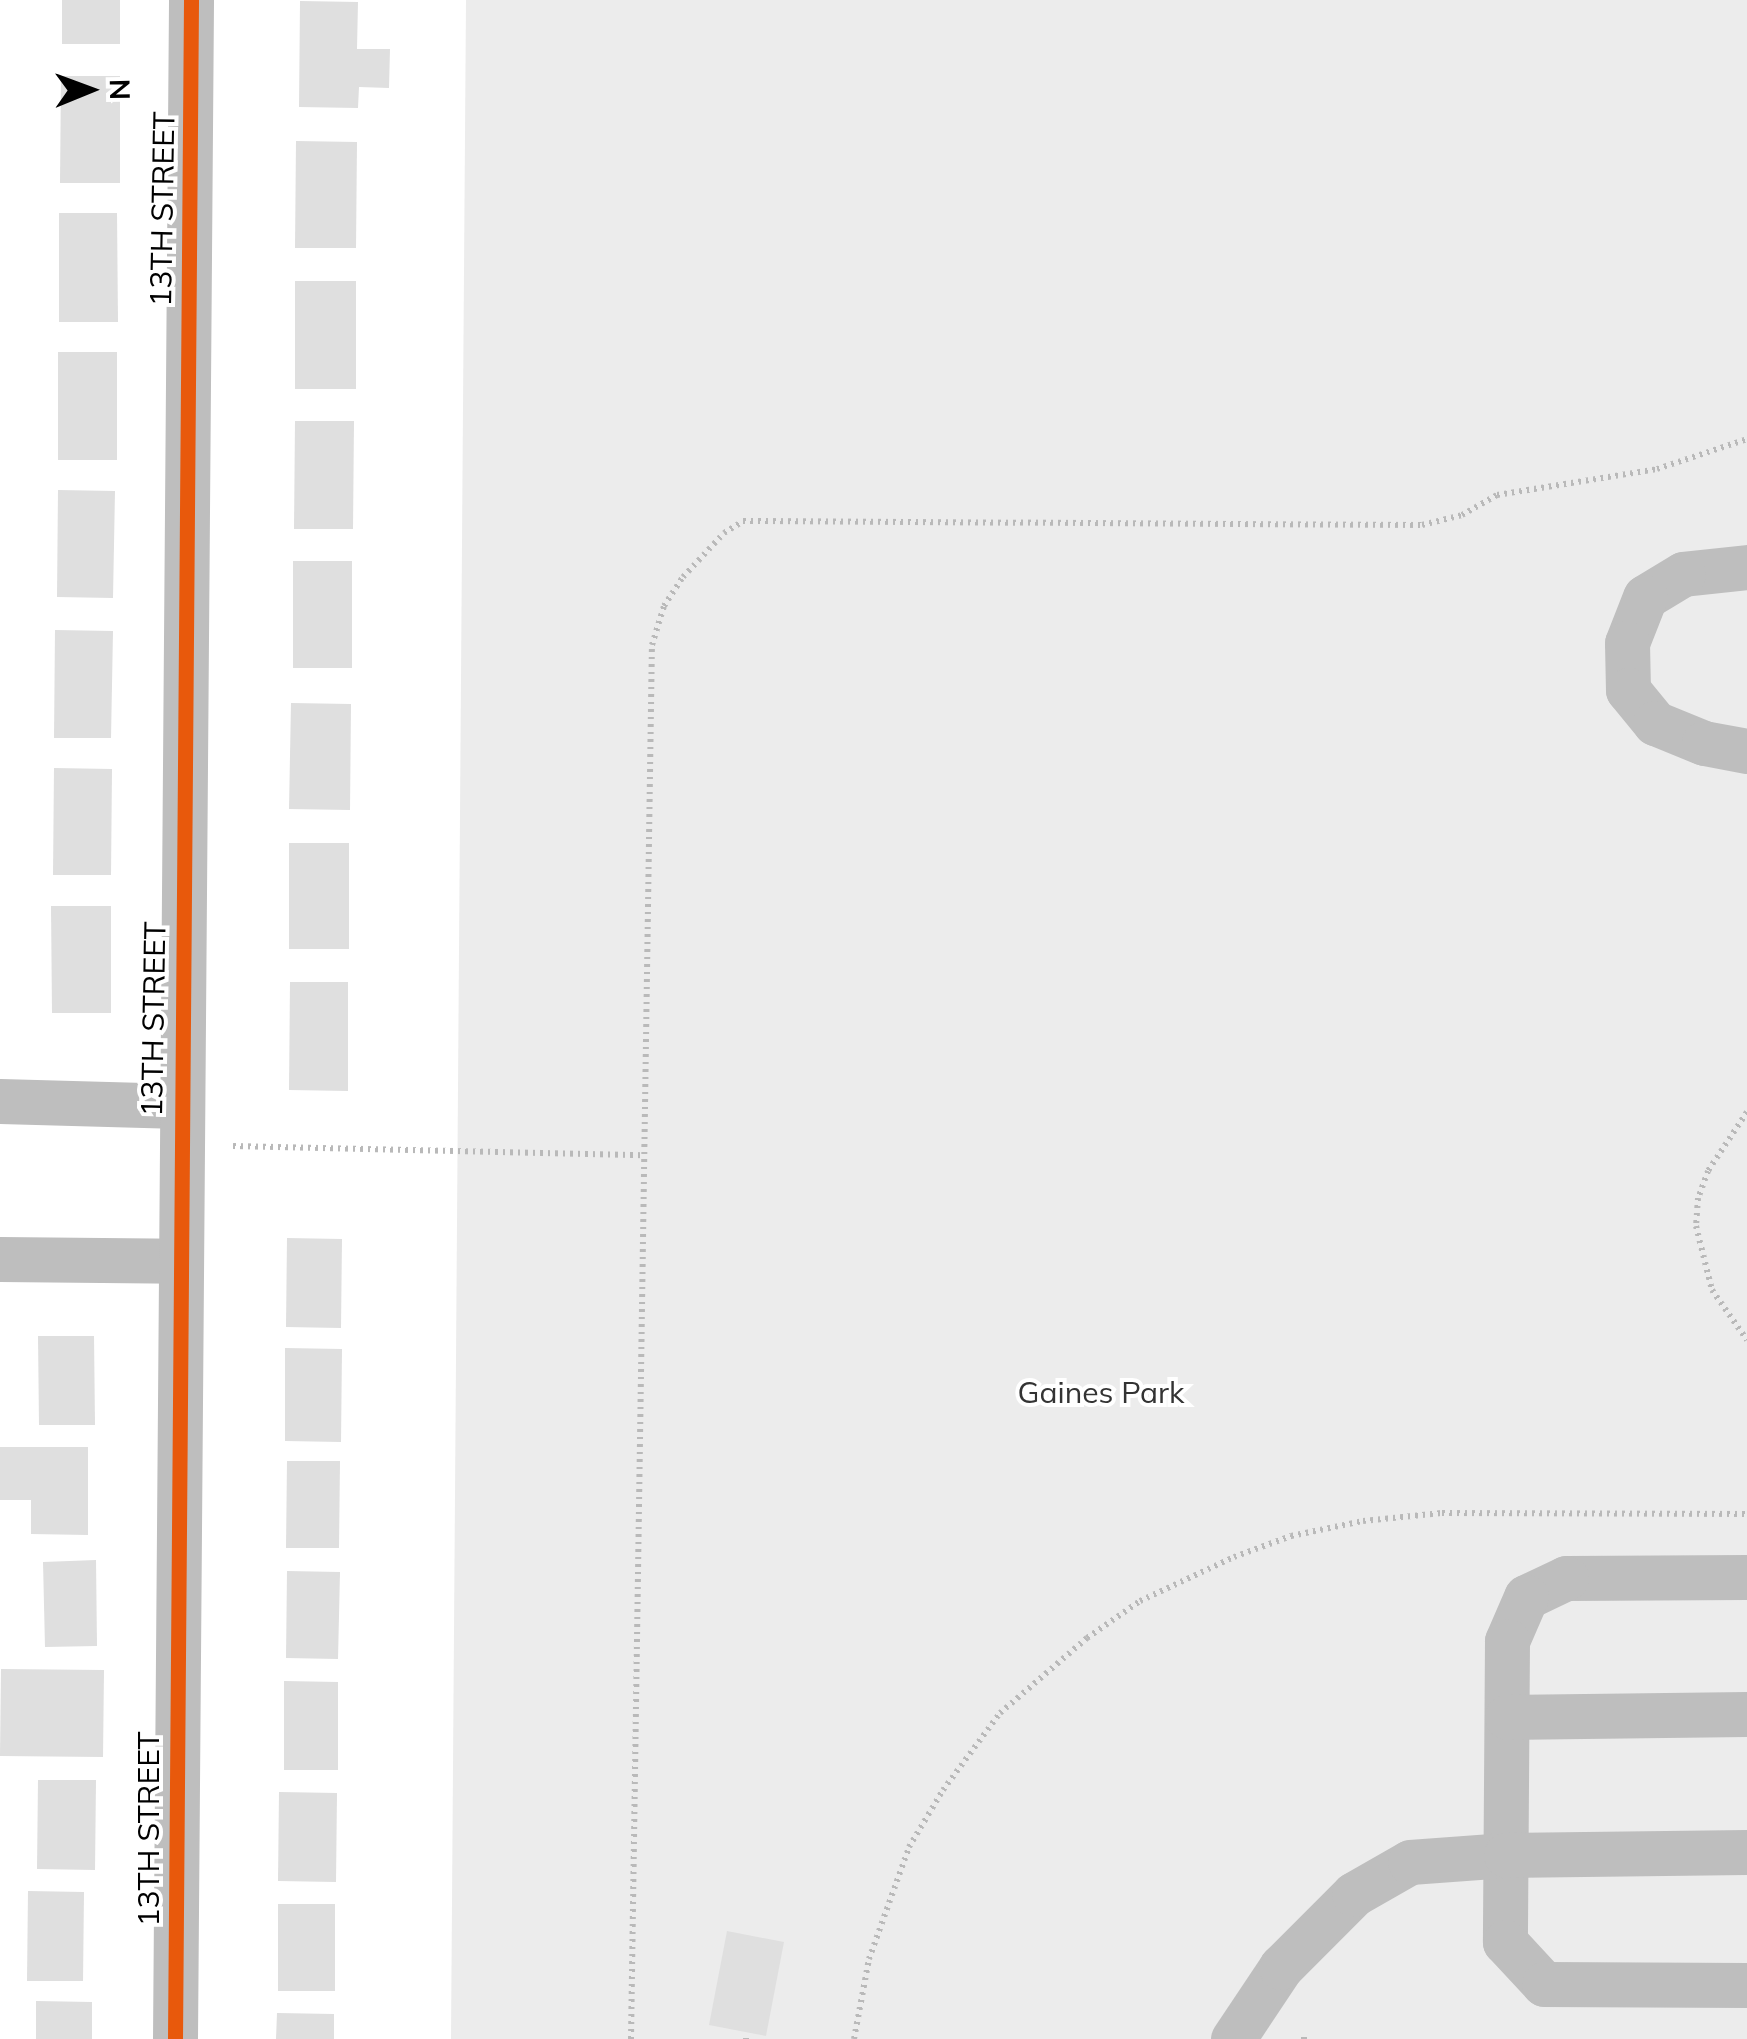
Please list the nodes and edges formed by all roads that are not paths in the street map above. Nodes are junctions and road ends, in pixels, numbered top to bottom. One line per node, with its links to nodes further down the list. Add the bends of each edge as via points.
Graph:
1 (191, 0): 5 (street, 13TH STREET)
2 (1747, 568): 3 (street, via 1683,574 1645,597 1627,643 1628,690 1654,723 1704,743)
3 (1747, 750)
4 (0, 1102): 5 (street)
5 (180, 1106): 7 (street, 13TH STREET)
6 (0, 1259): 7 (street)
7 (178, 1261): 14 (street, 13TH STREET)
8 (1747, 1576): 10 (street, via 1566,1578 1526,1598 1508,1640)
9 (1747, 1714): 10 (street)
10 (1507, 1716): 12 (street)
11 (1747, 1852): 12 (street)
12 (1506, 1855): 13 (street, via 1505,1942 1544,1984); 15 (street, via 1410,1862 1354,1894 1281,1967)
13 (1747, 1985)
14 (175, 2039)
15 (1234, 2039)

